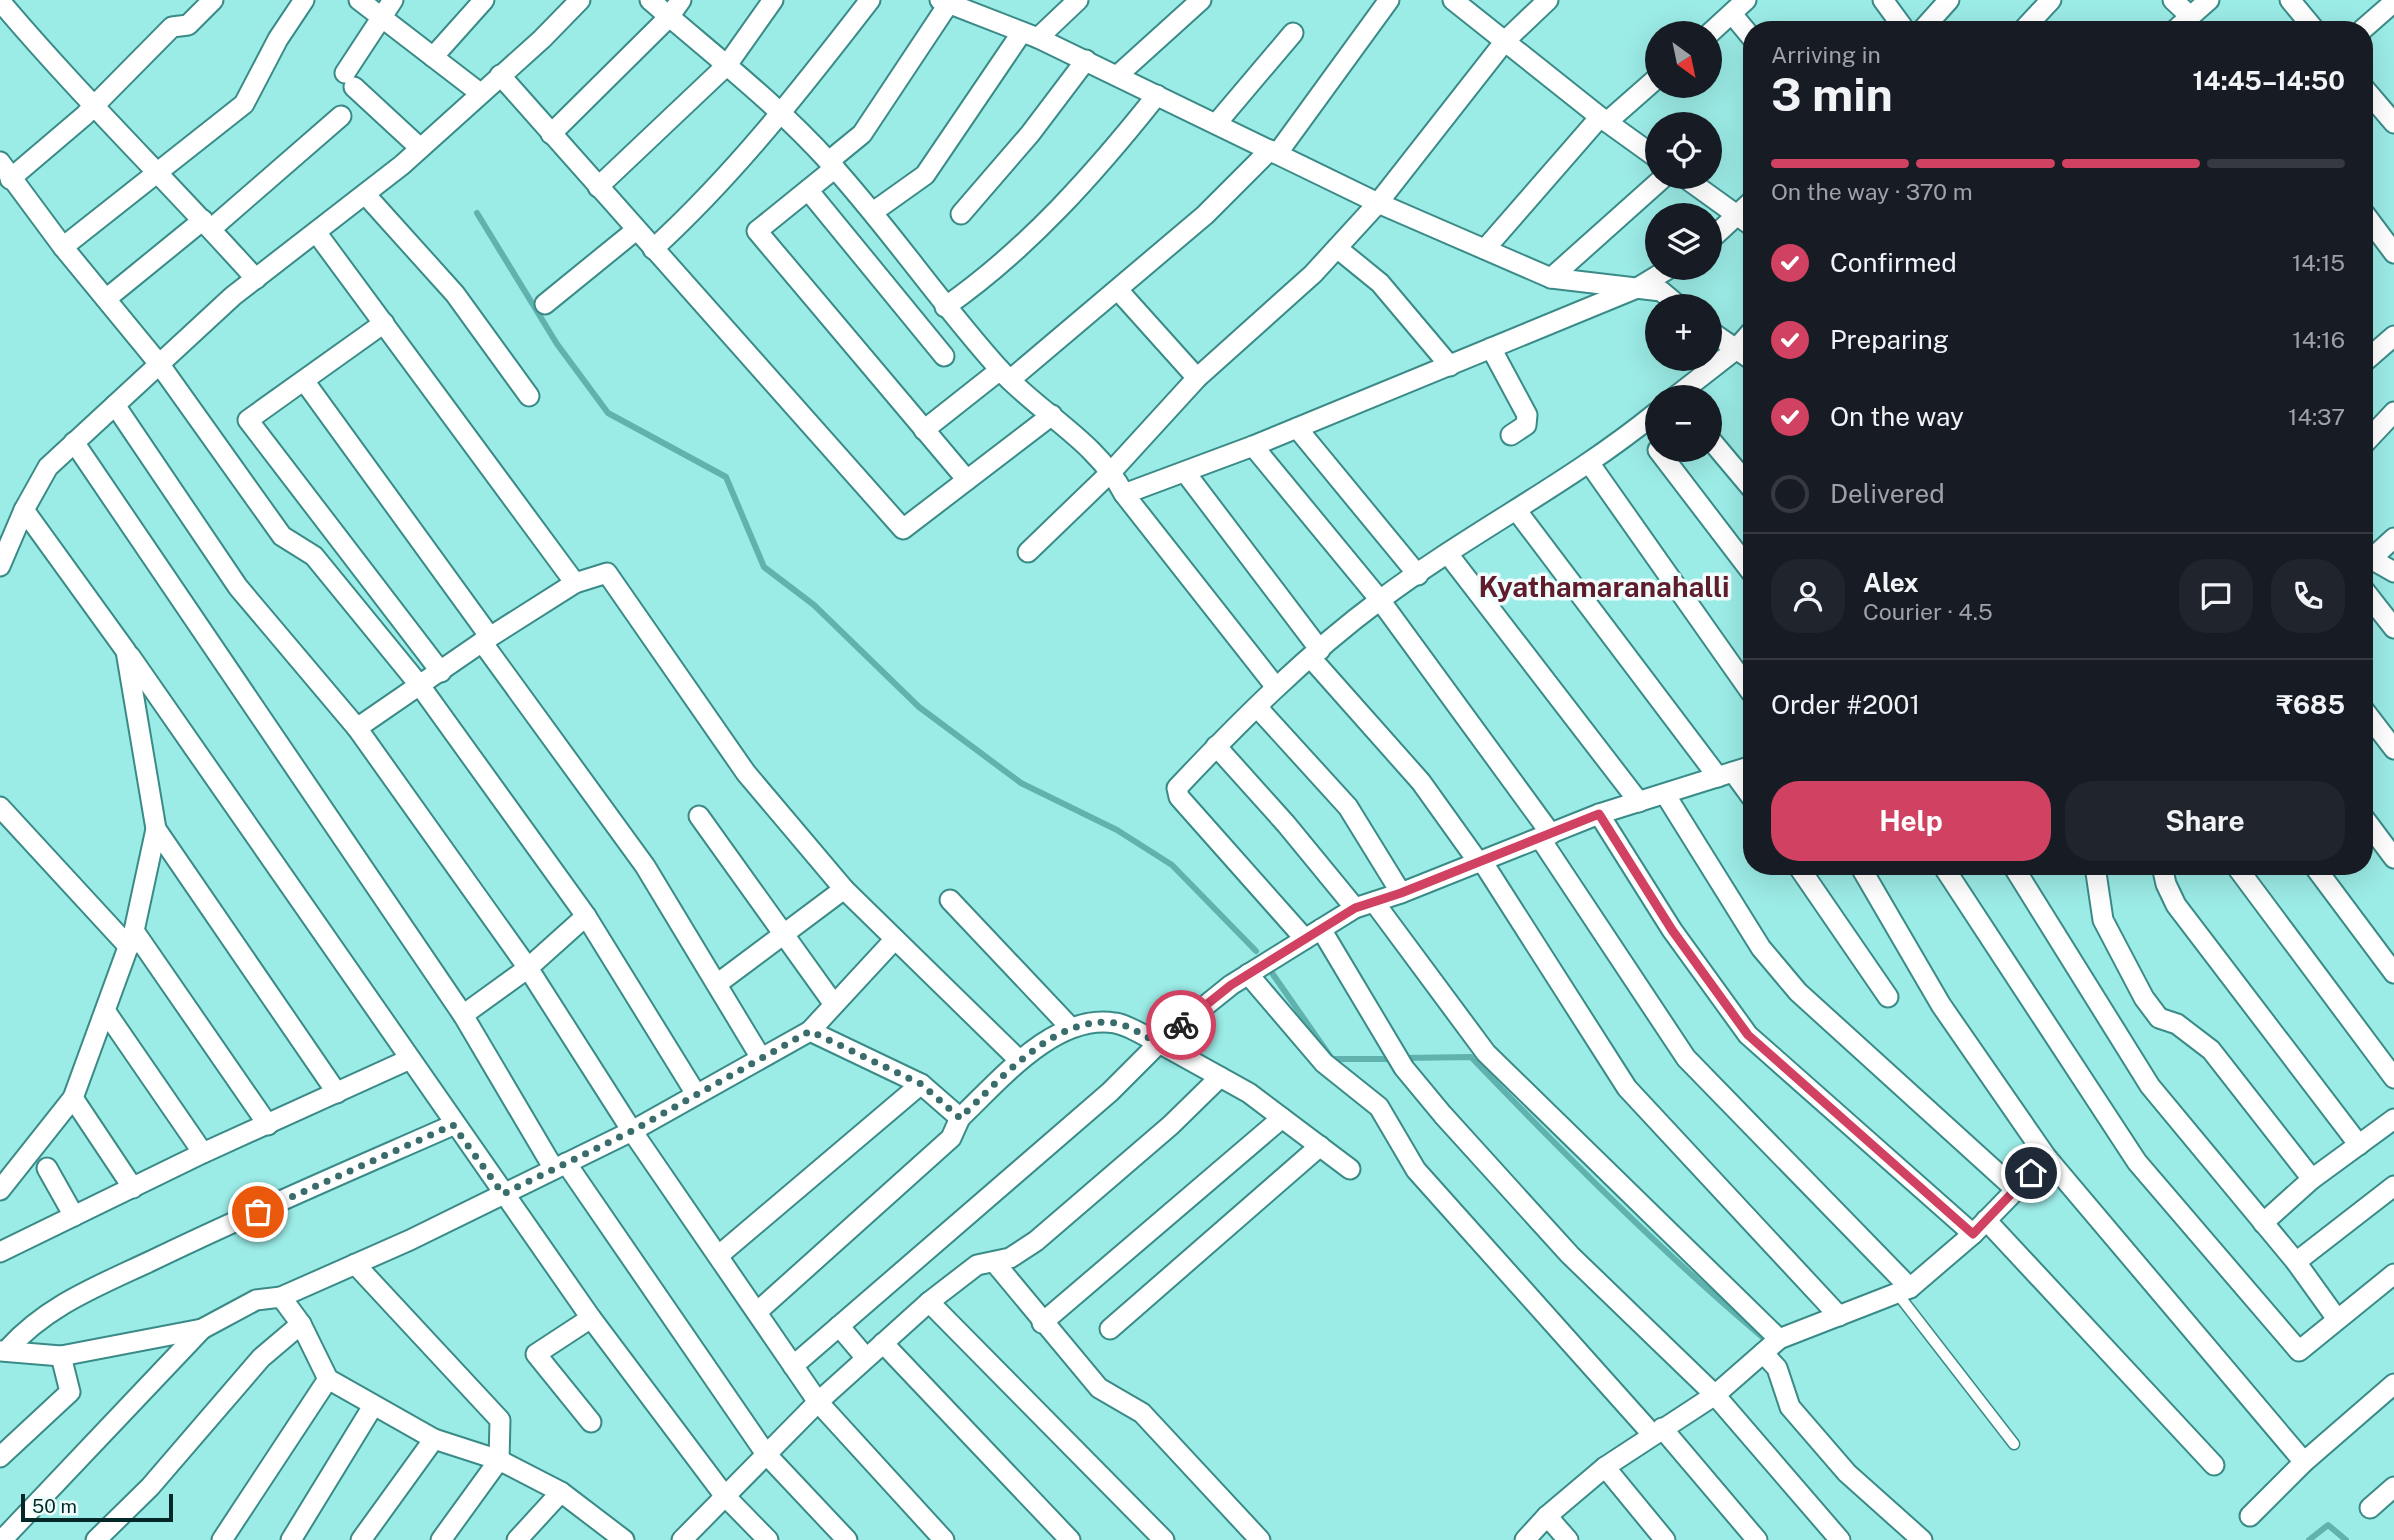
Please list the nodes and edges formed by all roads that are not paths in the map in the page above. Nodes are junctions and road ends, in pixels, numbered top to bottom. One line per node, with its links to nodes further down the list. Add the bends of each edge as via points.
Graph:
1 (213, 0): 48 (street, via 188,24 172,27)
2 (304, 0): 60 (street, via 244,104)
3 (359, 0): 26 (street)
4 (393, 0): 26 (street)
5 (484, 0): 39 (street)
6 (580, 0): 42 (street)
7 (650, 0): 28 (street)
8 (681, 0): 28 (street)
9 (773, 0): 41 (street)
10 (870, 0): 49 (street)
11 (1078, 0): 37 (street)
12 (1201, 0): 43 (street)
13 (1389, 0): 57 (street)
14 (1453, 0): 38 (street)
15 (1548, 0): 38 (street)
16 (1883, 0): 29 (street)
17 (1950, 0): 30 (street)
18 (2051, 0): 31 (street)
19 (2173, 0): 27 (street)
20 (2209, 0): 27 (street)
21 (2290, 0): 33 (street)
22 (0, 1): 48 (street)
23 (951, 2): 37 (street); 59 (street, via 862,134)
24 (2389, 6): 34 (street)
25 (1739, 7): 35 (street)
26 (380, 16): 39 (street); 55 (street, via 349,80)
27 (2190, 16): 32 (street)
28 (669, 17): 41 (street); 54 (street)
29 (1898, 21)
30 (1930, 21)
31 (2031, 21)
32 (2185, 21)
33 (2308, 21)
34 (2372, 21)
35 (1722, 22)
36 (1293, 33): 53 (street)
37 (1030, 35): 40 (street); 68 (street, via 925,175)
38 (1505, 41): 51 (street); 67 (street)
39 (433, 57): 45 (street)
40 (1086, 60): 43 (street); 70 (street)
41 (727, 65): 49 (street); 62 (street)
42 (500, 75): 45 (street); 54 (street)
43 (1118, 75): 46 (street)
44 (1645, 87): 51 (street)
45 (480, 93): 55 (street)
46 (1157, 94): 53 (street); 90 (street, via 1104,162 1016,251)
47 (2373, 98): 52 (street)
48 (95, 105): 60 (street); 61 (street)
49 (782, 114): 59 (street); 79 (street, via 706,201)
50 (341, 116): 72 (street)
51 (1603, 119): 56 (street); 80 (street)
52 (2394, 123)
53 (1216, 124): 57 (street)
54 (551, 134): 62 (street)
55 (420, 148): 66 (street)
56 (1645, 149)
57 (1273, 152): 67 (street); 86 (street)
58 (0, 162): 61 (street)
59 (832, 165): 65 (street); 68 (street)
60 (158, 170): 72 (street); 77 (street)
61 (10, 179): 77 (street)
62 (598, 187): 74 (street)
63 (1651, 189): 83 (street)
64 (1704, 189): 69 (street)
65 (808, 190): 98 (street); 113 (street, via 757,231)
66 (365, 194): 75 (street); 106 (street, via 455,294)
67 (1378, 203): 78 (street); 80 (street)
68 (873, 212): 90 (street)
69 (1743, 212)
70 (961, 214)
71 (1743, 217): 76 (street)
72 (207, 225): 82 (street); 88 (street)
73 (2373, 225): 81 (street)
74 (636, 230): 79 (street); 89 (street)
75 (316, 232): 82 (street); 91 (street)
76 (1722, 232)
77 (63, 247): 88 (street)
78 (1337, 248): 101 (street, via 1380,282); 103 (street)
79 (653, 249): 125 (street, via 903,529)
80 (1485, 249): 83 (street)
81 (2394, 253)
82 (256, 278): 100 (street)
83 (1551, 278): 85 (street)
84 (1650, 280): 85 (street)
85 (1637, 288): 87 (street); 95 (street)
86 (1118, 290): 102 (street); 103 (street)
87 (1665, 294)
88 (106, 299): 100 (street)
89 (545, 304)
90 (945, 307): 102 (street)
91 (384, 323): 104 (street); 138 (street)
92 (2394, 336): 96 (street)
93 (1722, 341): 97 (street)
94 (1743, 341): 97 (street)
95 (1491, 348): 101 (street); 116 (street, via 1528,417 1526,425)
96 (2373, 350)
97 (1734, 351): 99 (street); 105 (street)
98 (944, 356)
99 (1743, 356)
100 (160, 365): 107 (street); 148 (street, via 282,536 314,556)
101 (1450, 366): 112 (street)
102 (1005, 375): 109 (street); 113 (street)
103 (1197, 378): 122 (street)
104 (305, 382): 142 (street); 145 (street, via 248,420)
105 (1690, 385)
106 (528, 396)
107 (115, 405): 117 (street); 151 (street, via 238,587)
108 (2394, 412): 115 (street)
109 (1052, 415): 122 (street); 125 (street)
110 (1645, 422): 111 (street)
111 (1640, 426): 114 (street); 121 (street)
112 (1297, 428): 118 (street); 137 (street)
113 (925, 430): 125 (street)
114 (1645, 432)
115 (2373, 434)
116 (1511, 435)
117 (74, 442): 127 (street, via 48,467); 190 (street)
118 (1253, 446): 123 (street); 139 (street)
119 (1722, 453): 124 (street)
120 (1668, 462): 134 (street)
121 (1590, 464): 128 (street); 146 (street)
122 (1112, 471): 126 (street); 130 (street)
123 (1185, 472): 126 (street); 144 (street)
124 (1743, 478)
125 (967, 480)
126 (1124, 494): 147 (street)
127 (24, 510): 135 (street); 143 (street)
128 (1517, 511): 132 (street); 154 (street)
129 (2394, 538): 131 (street)
130 (1028, 552)
131 (2373, 553)
132 (1448, 554): 137 (street); 156 (street)
133 (2373, 560): 136 (street)
134 (1743, 561)
135 (0, 566)
136 (2394, 572)
137 (1418, 575): 139 (street)
138 (575, 583): 142 (street); 173 (street, via 607,573 746,773)
139 (1380, 600): 144 (street); 162 (street)
140 (2373, 601): 141 (street)
141 (2394, 628)
142 (486, 639): 145 (street); 186 (street, via 645,866)
143 (126, 651): 160 (street); 195 (street)
144 (1315, 654): 147 (street); 164 (street)
145 (441, 672): 148 (street)
146 (1743, 681)
147 (1275, 686): 149 (street)
148 (421, 687): 151 (street); 178 (street)
149 (1257, 707): 152 (street); 174 (street, via 1348,807)
150 (2373, 722): 153 (street)
151 (357, 728): 183 (street)
152 (1216, 747): 177 (street); 180 (street, via 1176,793)
153 (2394, 749)
154 (1734, 771): 155 (street)
155 (1665, 793): 156 (street); 219 (street, via 1761,948 1798,992)
156 (1639, 802): 158 (street)
157 (0, 807): 181 (street)
158 (1599, 814): 162 (street); 224 (street, via 1672,930 1748,1035)
159 (699, 816): 179 (street)
160 (156, 829): 181 (street); 200 (street)
161 (2373, 830): 163 (street)
162 (1545, 836): 164 (street); 231 (street, via 1686,1058)
163 (2394, 858)
164 (1480, 862): 174 (street); 235 (street, via 1627,1088)
165 (1804, 875): 187 (street)
166 (1865, 875): 212 (street, via 1941,1005)
167 (1949, 875): 237 (street, via 2137,1162 2299,1351)
168 (2019, 875): 223 (street, via 2150,1086)
169 (2096, 875): 216 (street, via 2104,920 2144,998 2159,1018 2177,1024 2211,1050)
170 (2164, 875): 209 (street, via 2176,905)
171 (2243, 875): 198 (street)
172 (2321, 875): 184 (street)
173 (844, 889): 179 (street); 182 (street)
174 (1401, 893): 176 (street)
175 (950, 900): 191 (street)
176 (1374, 902): 177 (street); 243 (street, via 1486,1052)
177 (1355, 908): 180 (street)
178 (586, 916): 183 (street); 201 (street)
179 (785, 934): 186 (street); 188 (street)
180 (1313, 934): 185 (street); 252 (street, via 1404,1068 1570,1255)
181 (132, 939): 189 (street); 206 (street)
182 (895, 939): 188 (street); 196 (street)
183 (528, 968): 190 (street); 208 (street)
184 (2394, 973)
185 (1248, 974): 193 (street); 256 (street, via 1324,1063 1379,1107 1416,1170)
186 (717, 984): 194 (street)
187 (1888, 997)
188 (833, 1003): 192 (street)
189 (106, 1012): 202 (street); 211 (street)
190 (463, 1015): 213 (street)
191 (1070, 1027): 193 (street, via 1115,1023); 196 (street)
192 (810, 1031): 194 (street); 199 (street)
193 (1158, 1043): 197 (street); 240 (street, via 1110,1092)
194 (761, 1058): 201 (street)
195 (410, 1059): 200 (street); 207 (street)
196 (1019, 1060): 203 (street)
197 (1220, 1077): 204 (street); 228 (street, via 1036,1241)
198 (2394, 1078)
199 (921, 1084): 203 (street); 226 (street)
200 (337, 1093): 206 (street)
201 (696, 1094): 208 (street)
202 (73, 1098): 218 (street); 220 (street)
203 (960, 1118): 234 (street, via 951,1138)
204 (1283, 1118): 210 (street); 238 (street)
205 (2394, 1119): 209 (street)
206 (268, 1125): 211 (street)
207 (453, 1125): 221 (street); 246 (street, via 72,1299 29,1325)
208 (632, 1131): 213 (street); 226 (street)
209 (2359, 1145): 216 (street)
210 (1320, 1146): 215 (street); 242 (street)
211 (203, 1153): 218 (street)
212 (2048, 1158): 219 (street); 262 (street)
213 (560, 1166): 221 (street); 259 (street)
214 (47, 1168): 222 (street)
215 (1350, 1168)
216 (2312, 1180): 223 (street)
217 (2394, 1185): 227 (street)
218 (133, 1188): 222 (street)
219 (2015, 1189): 224 (street)
220 (0, 1190)
221 (503, 1194): 229 (street); 236 (street)
222 (74, 1216): 225 (street)
223 (2263, 1223): 227 (street)
224 (1980, 1227): 231 (street); 263 (street)
225 (0, 1252)
226 (718, 1256): 234 (street)
227 (2296, 1262): 237 (street)
228 (995, 1263): 233 (street, via 977,1265); 238 (street)
229 (355, 1264): 232 (street); 261 (street, via 500,1420)
230 (2394, 1274): 237 (street)
231 (1904, 1290): 235 (street); 258 (lane)
232 (281, 1297): 239 (street); 241 (street, via 256,1300)
233 (929, 1302): 244 (street); 284 (street)
234 (757, 1312): 249 (street)
235 (1839, 1316): 243 (street)
236 (591, 1318): 255 (street, via 536,1354); 267 (street)
237 (2337, 1319)
238 (1042, 1323): 285 (street, via 1099,1388 1142,1413)
239 (301, 1324): 250 (street); 275 (street, via 261,1357 150,1487)
240 (839, 1326): 248 (street); 249 (street)
241 (202, 1329): 247 (street); 274 (street)
242 (1110, 1329)
243 (1779, 1339): 245 (street)
244 (883, 1343): 248 (street); 283 (street)
245 (1763, 1353): 252 (street); 291 (street, via 1777,1368 1782,1389 1798,1417 1847,1473)
246 (7, 1355): 247 (street)
247 (61, 1356): 260 (street, via 70,1392)
248 (866, 1358): 253 (street)
249 (793, 1366): 253 (street)
250 (328, 1380): 254 (street); 276 (street)
251 (2394, 1384): 262 (street)
252 (1715, 1395): 256 (street); 290 (street)
253 (818, 1402): 259 (street); 273 (street)
254 (373, 1406): 257 (street); 277 (street)
255 (591, 1422)
256 (1657, 1431): 264 (street); 289 (street)
257 (434, 1439): 261 (street); 278 (street)
258 (2014, 1444)
259 (766, 1454): 267 (street); 271 (street)
260 (0, 1457)
261 (499, 1460): 266 (street); 279 (street)
262 (2304, 1461): 270 (street)
263 (2214, 1465)
264 (1605, 1467): 269 (street); 288 (street)
265 (2394, 1487): 268 (street)
266 (561, 1492): 272 (street); 280 (street)
267 (724, 1495): 281 (street); 282 (street)
268 (2370, 1508)
269 (1547, 1516): 286 (street); 287 (street)
270 (2250, 1516)
271 (839, 1537)
272 (615, 1538)
273 (940, 1538)
274 (2, 1540)
275 (96, 1540)
276 (222, 1540)
277 (291, 1540)
278 (361, 1540)
279 (441, 1540)
280 (517, 1540)
281 (682, 1540)
282 (768, 1540)
283 (1070, 1540)
284 (1164, 1540)
285 (1260, 1540)
286 (1525, 1540)
287 (1569, 1540)
288 (1665, 1540)
289 (1757, 1540)
290 (1840, 1540)
291 (1922, 1540)

